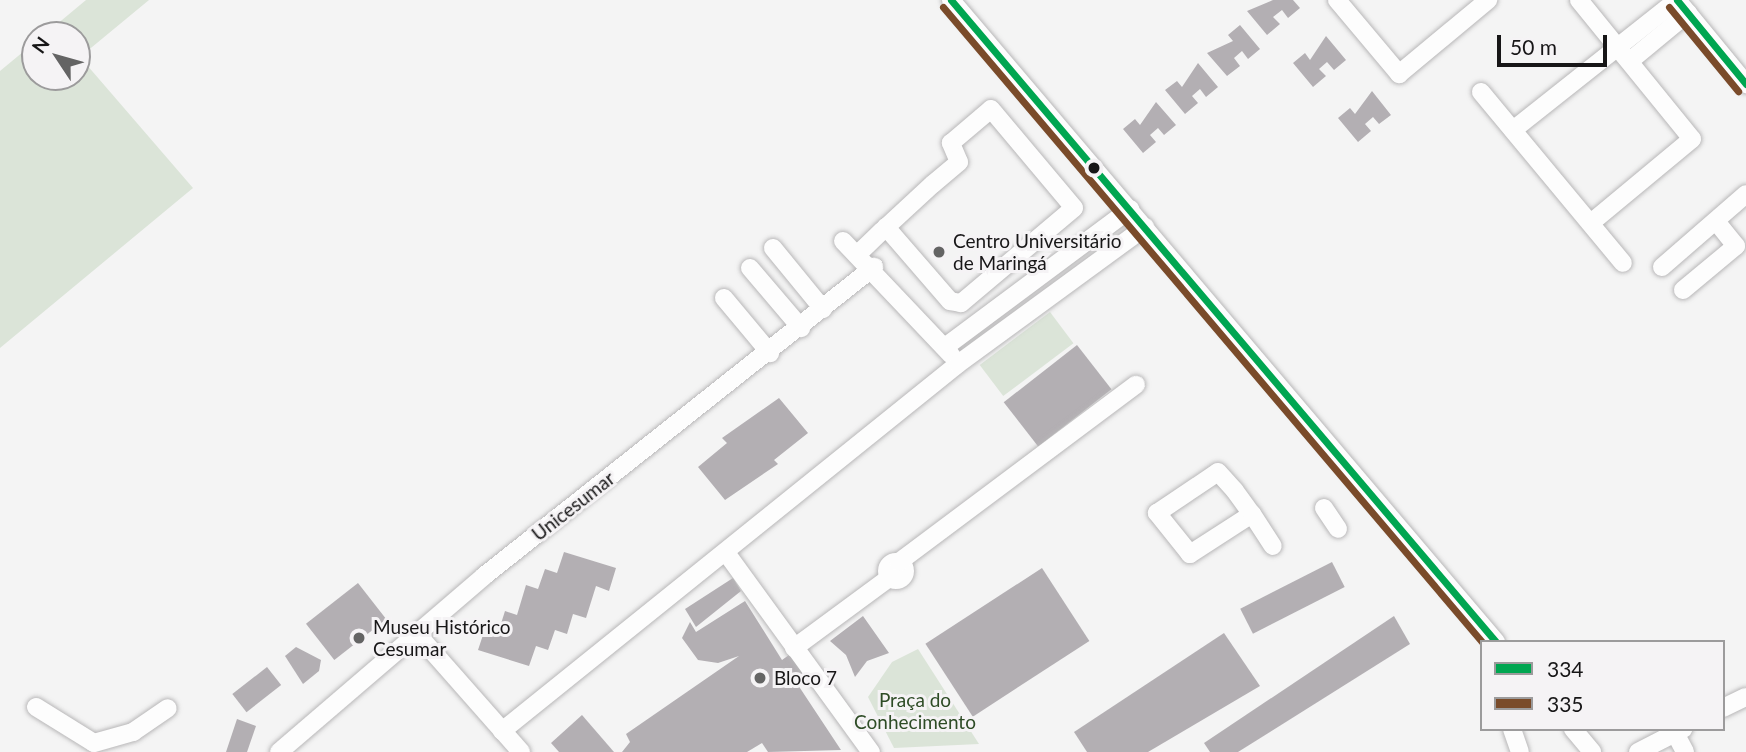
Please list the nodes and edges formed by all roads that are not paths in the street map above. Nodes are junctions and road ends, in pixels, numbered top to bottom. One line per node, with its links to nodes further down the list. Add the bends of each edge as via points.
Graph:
1 (951, 0): 11 (street)
2 (1337, 0): 3 (street, via 1399,74)
3 (1488, 0)
4 (1579, 0): 6 (street)
5 (1681, 4): 6 (street); 7 (street)
6 (1625, 53): 9 (street); 13 (street, via 1691,142)
7 (1746, 84)
8 (1481, 92): 9 (street)
9 (1513, 130): 13 (street)
10 (1746, 194): 12 (street)
11 (1130, 209): 15 (street); 20 (street)
12 (1716, 220): 21 (street); 25 (street, via 1736,246)
13 (1591, 223): 19 (street)
14 (886, 227): 14 (street, via 950,301 961,303 1074,208 991,109 951,143 959,162); 18 (street)
15 (1145, 227): 24 (street); 39 (street)
16 (844, 241): 18 (street)
17 (773, 248): 27 (street)
18 (859, 253): 23 (street)
19 (1623, 263)
20 (1059, 264): 24 (street); 29 (street)
21 (1662, 267)
22 (750, 268): 28 (street)
23 (874, 268): 27 (street, Unicesumar); 29 (street)
24 (1072, 281): 31 (street)
25 (1684, 290)
26 (724, 298): 30 (street)
27 (823, 309): 28 (street, Unicesumar)
28 (801, 328): 30 (street, Unicesumar)
29 (945, 347): 31 (street)
30 (770, 353): 38 (street, Unicesumar)
31 (957, 364): 37 (street)
32 (1136, 385): 40 (street, via 899,562 904,576 889,578)
33 (1324, 508): 35 (street)
34 (1252, 514): 34 (street, via 1218,472 1157,513 1190,554); 36 (street)
35 (1338, 529)
36 (1273, 546)
37 (727, 554): 40 (street); 45 (street)
38 (418, 635): 45 (street); 49 (street, Unicesumar)
39 (1494, 640)
40 (794, 648): 51 (street)
41 (1746, 697): 43 (street)
42 (36, 707): 44 (street, via 94,743 133,732)
43 (1725, 707)
44 (168, 708)
45 (502, 731): 50 (street)
46 (1513, 731): 52 (street)
47 (1575, 731): 53 (street)
48 (1679, 731): 54 (street); 55 (street)
49 (279, 752)
50 (521, 752)
51 (871, 752)
52 (1520, 752)
53 (1592, 752)
54 (1638, 752)
55 (1685, 752)

